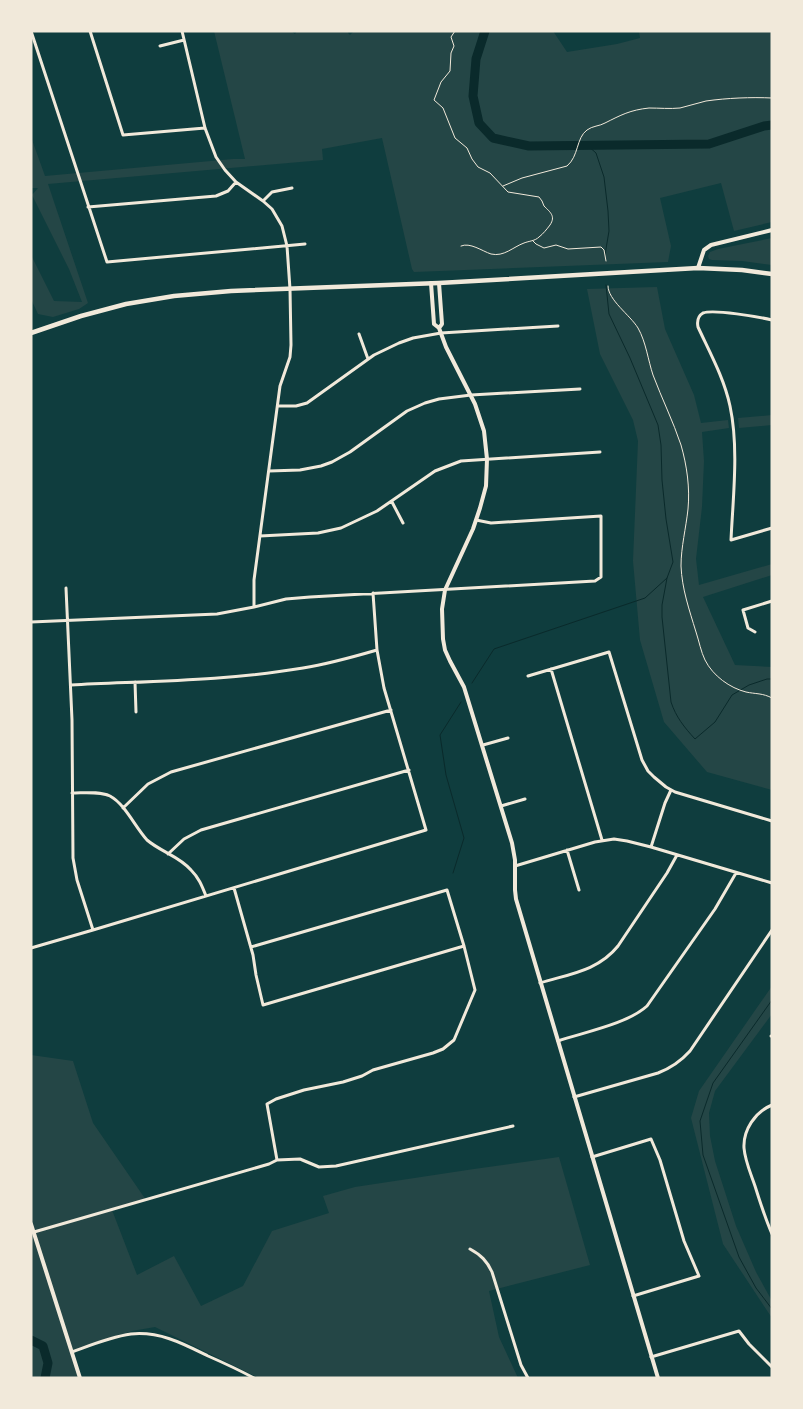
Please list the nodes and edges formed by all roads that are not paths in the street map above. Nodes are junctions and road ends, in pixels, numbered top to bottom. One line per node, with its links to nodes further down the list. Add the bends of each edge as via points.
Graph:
1 (31, 31): 10 (street)
2 (90, 31): 6 (street, via 123,135)
3 (182, 31): 4 (street)
4 (184, 40): 5 (street); 6 (street)
5 (160, 46)
6 (205, 128): 7 (street, via 216,157)
7 (236, 182): 9 (street); 10 (street, via 228,191 216,196)
8 (292, 188): 9 (street, via 272,192)
9 (263, 200): 13 (street, via 282,226)
10 (88, 207): 13 (street, via 107,262)
11 (772, 230): 14 (street, via 711,245 704,250)
12 (305, 244): 13 (street)
13 (287, 246): 18 (street)
14 (698, 268): 15 (main road); 17 (main road)
15 (772, 274)
16 (431, 283): 17 (main road); 18 (main road); 21 (street, via 434,324)
17 (439, 283): 21 (street, via 442,324)
18 (290, 289): 22 (main road, via 231,291 150,300 103,310); 28 (street, via 291,351 280,386)
19 (772, 320): 35 (street, via 704,313 697,322 724,383 733,423 731,540)
20 (558, 326): 24 (street)
21 (439, 328): 24 (street)
22 (31, 333)
23 (359, 334): 25 (street)
24 (440, 334): 25 (street, via 413,338); 27 (street)
25 (368, 360): 28 (street, via 307,404)
26 (580, 389): 27 (street)
27 (471, 395): 30 (street, via 482,426); 31 (street, via 416,406 350,452 321,466)
28 (278, 406): 31 (street)
29 (600, 452): 30 (street)
30 (487, 459): 32 (street, via 466,460 443,467); 33 (street, via 486,486)
31 (269, 471): 36 (street)
32 (392, 502): 34 (street); 36 (street, via 365,518 332,530)
33 (476, 520): 38 (street); 38 (street, via 491,523 601,516 602,578 595,582)
34 (403, 522)
35 (772, 528)
36 (260, 536): 41 (street)
37 (66, 588): 42 (street)
38 (445, 590): 39 (street); 53 (street, via 442,630 445,650 464,687)
39 (373, 593): 41 (street, via 286,599); 45 (street)
40 (772, 602): 44 (street, via 743,610 748,628)
41 (254, 607): 42 (street, via 217,614)
42 (67, 620): 43 (street); 49 (street)
43 (31, 622)
44 (755, 632)
45 (377, 650): 48 (street, via 304,668 248,676); 50 (street)
46 (551, 669): 47 (street); 55 (street, via 609,652 642,760 648,771); 61 (street)
47 (528, 676)
48 (135, 682): 49 (street); 51 (street)
49 (70, 685): 56 (street)
50 (391, 710): 54 (street); 59 (street, via 171,772 148,784)
51 (136, 712)
52 (508, 738): 53 (street)
53 (482, 745): 58 (street)
54 (409, 770): 64 (street, via 201,830 184,839); 69 (street, via 426,830)
55 (672, 790): 60 (street); 62 (street)
56 (72, 792): 59 (street, via 108,795); 72 (street, via 73,858)
57 (525, 799): 58 (street)
58 (501, 806): 66 (street)
59 (123, 808): 64 (street, via 148,840)
60 (772, 821)
61 (602, 840): 62 (street, via 621,840); 63 (street)
62 (651, 847): 65 (street)
63 (567, 850): 66 (street); 70 (street)
64 (168, 854): 71 (street, via 192,870)
65 (677, 855): 67 (street); 77 (street, via 668,873 609,956 591,968)
66 (515, 866): 77 (street, via 516,900)
67 (736, 873): 68 (street); 78 (street, via 647,1006 625,1019)
68 (772, 883)
69 (234, 888): 71 (street); 75 (street)
70 (579, 890)
71 (206, 896): 72 (street)
72 (93, 930): 76 (street)
73 (772, 930): 79 (street, via 681,1060 658,1073)
74 (464, 946): 75 (street, via 448,890); 75 (street, via 263,1005); 83 (street, via 475,990 454,1040 433,1053 343,1082 304,1090 267,1104)
75 (251, 947)
76 (31, 948)
77 (540, 983): 78 (street)
78 (558, 1041): 79 (street)
79 (574, 1098): 82 (street)
80 (772, 1105): 86 (street, via 754,1118 747,1131 744,1148)
81 (513, 1126): 83 (street, via 336,1166 319,1167 300,1159)
82 (592, 1157): 88 (street); 88 (street, via 652,1139 684,1241 699,1276)
83 (277, 1160): 85 (street)
84 (31, 1224): 85 (street)
85 (33, 1233): 89 (street)
86 (772, 1234)
87 (470, 1249): 94 (street, via 489,1265)
88 (633, 1296): 90 (street)
89 (72, 1352): 92 (street); 93 (street, via 118,1336 158,1335)
90 (651, 1357): 91 (street, via 738,1331); 95 (street)
91 (772, 1367)
92 (80, 1378)
93 (254, 1378)
94 (528, 1378)
95 (658, 1378)

